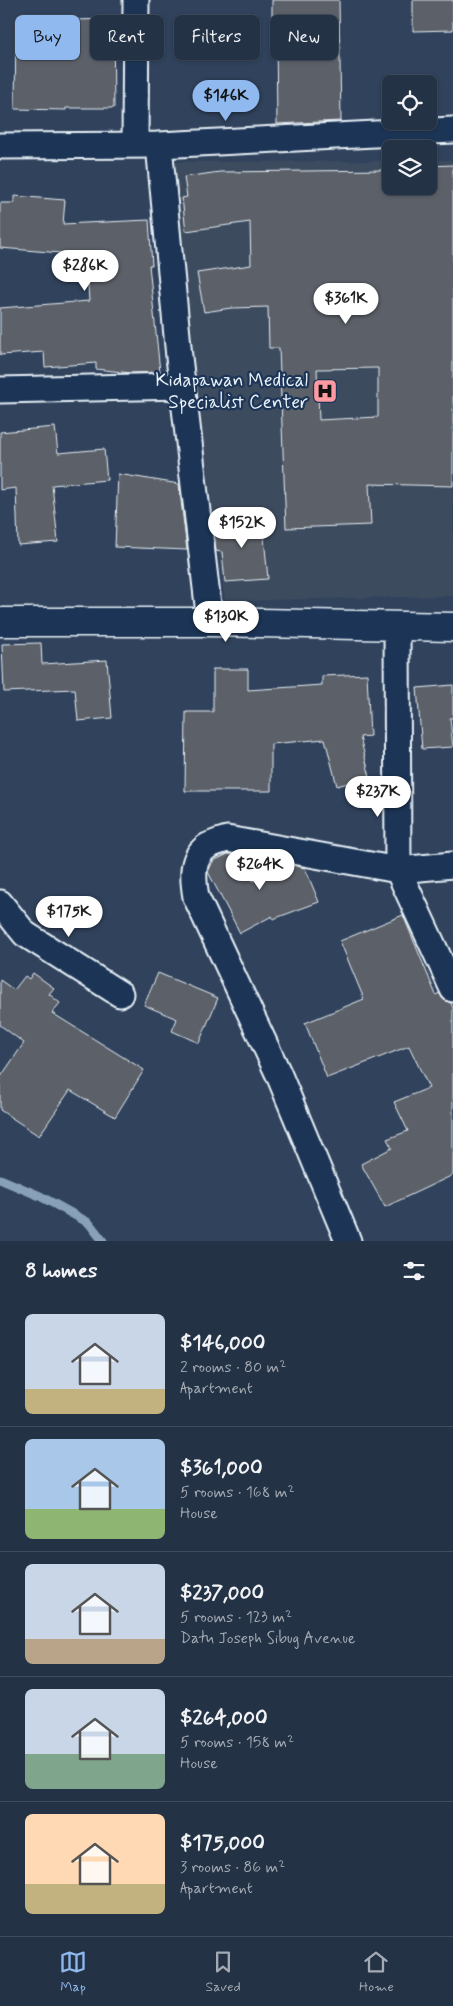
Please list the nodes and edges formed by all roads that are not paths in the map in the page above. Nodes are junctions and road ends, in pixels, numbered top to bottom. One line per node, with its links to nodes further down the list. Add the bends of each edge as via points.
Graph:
1 (136, 0): 3 (street)
2 (453, 130): 3 (street)
3 (148, 145): 4 (street); 5 (street)
4 (0, 146)
5 (182, 386): 6 (street); 8 (street)
6 (0, 390)
7 (0, 622): 8 (main road)
8 (210, 622): 9 (main road)
9 (397, 626): 10 (main road); 12 (street)
10 (453, 627)
11 (453, 865): 12 (street)
12 (398, 870): 14 (street); 16 (street, via 227,839 208,847 197,858 192,876 196,897 279,1075)
13 (0, 903): 15 (street, via 25,934)
14 (453, 989)
15 (120, 994)
16 (348, 1241)

